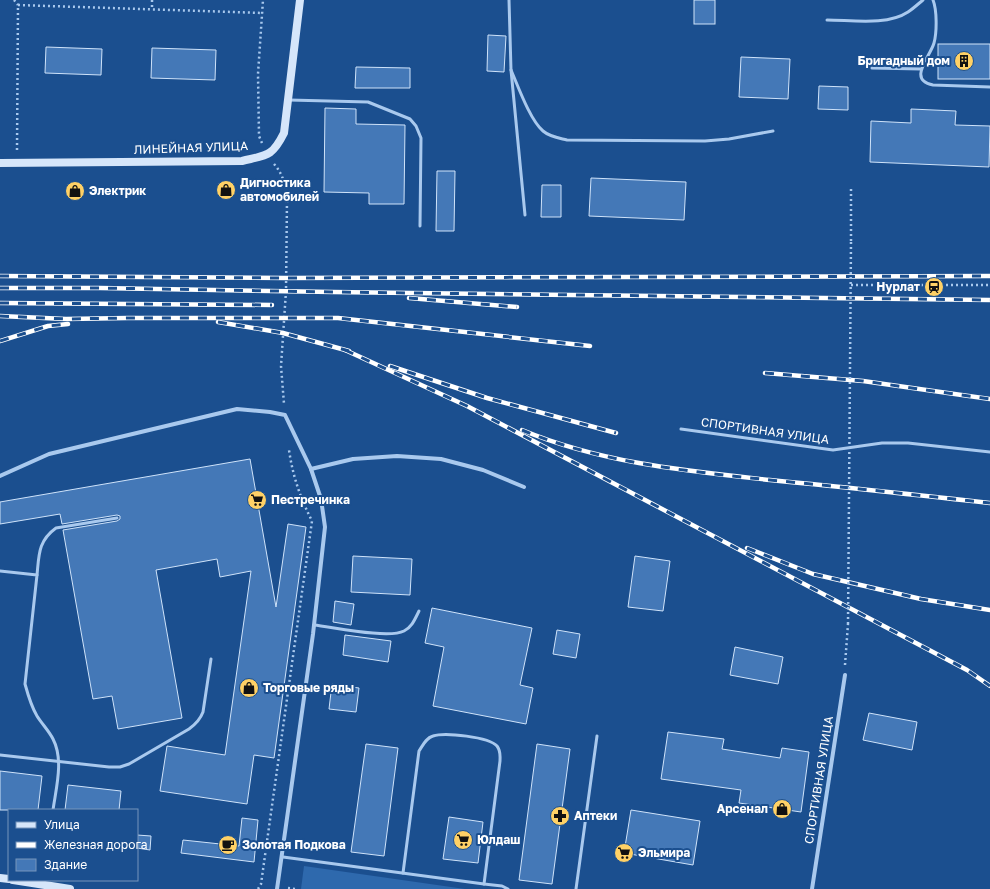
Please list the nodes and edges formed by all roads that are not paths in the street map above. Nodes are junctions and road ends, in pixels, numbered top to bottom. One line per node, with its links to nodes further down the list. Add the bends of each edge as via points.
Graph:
1 (300, 0): 10 (street)
2 (509, 0): 8 (lane)
3 (923, 0): 5 (lane, via 908,12 893,19)
4 (933, 0): 7 (lane, via 936,12 934,42)
5 (826, 20)
6 (872, 68): 7 (lane)
7 (921, 69): 9 (lane, via 921,76 928,84)
8 (511, 70): 11 (lane, via 535,123 553,137 567,140 705,141); 13 (lane)
9 (990, 86)
10 (288, 100): 12 (street, ЛИНЕЙНАЯ УЛИЦА, via 284,133 278,146 267,156 242,161); 14 (lane, via 368,102 410,119 422,138)
11 (773, 131)
12 (0, 163)
13 (525, 215)
14 (420, 226)
15 (681, 429): 16 (lane, СПОРТИВНАЯ УЛИЦА, via 833,450 882,443 908,443)
16 (990, 452)
17 (311, 469): 18 (street, via 285,415 237,409 49,454); 19 (street, via 353,459 397,456 441,460 483,470); 24 (street, via 321,499 325,527)
18 (0, 476)
19 (524, 487)
20 (117, 518): 22 (lane, via 56,528 43,541)
21 (0, 571): 22 (lane)
22 (37, 575): 29 (lane, via 25,684 37,716 53,739)
23 (420, 611): 24 (lane, via 411,626 397,634)
24 (314, 625): 31 (street)
25 (211, 659): 29 (lane, via 203,712 196,724 189,729 120,767)
26 (845, 675): 40 (street, СПОРТИВНАЯ УЛИЦА)
27 (597, 736): 39 (lane)
28 (0, 755): 29 (lane)
29 (59, 761): 30 (lane)
30 (53, 809)
31 (283, 857): 32 (lane); 37 (street)
32 (403, 873): 35 (lane); 35 (lane, via 419,751 424,742 432,736 443,734 486,740 496,746 500,753)
33 (29, 881): 34 (street)
34 (45, 882): 36 (street)
35 (484, 884): 38 (lane)
36 (70, 889)
37 (277, 889)
38 (508, 889)
39 (576, 889)
40 (812, 889)

